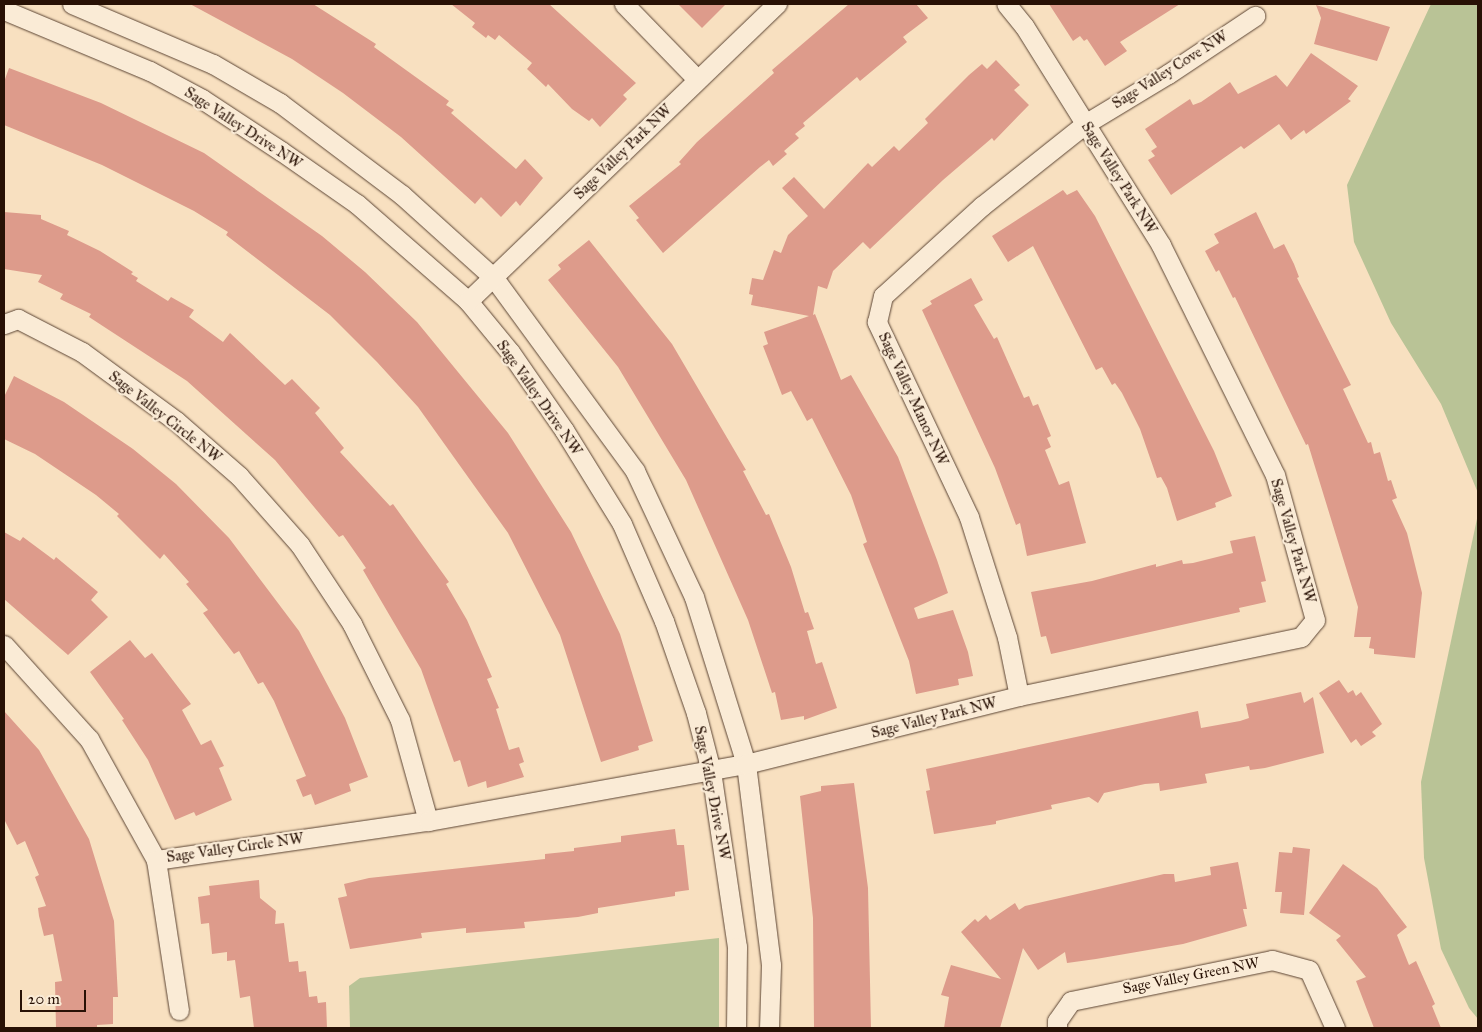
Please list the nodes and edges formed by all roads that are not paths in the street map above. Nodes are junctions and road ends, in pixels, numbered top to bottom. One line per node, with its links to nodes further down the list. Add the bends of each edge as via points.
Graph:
1 (72, 4): 9 (street, via 213,64 280,104 402,194)
2 (624, 4): 7 (street)
3 (777, 4): 7 (street, Sage Valley Park NW)
4 (1006, 4): 8 (street, Sage Valley Park NW, via 1024,26)
5 (4, 10): 10 (street, Sage Valley Drive NW, via 89,44 202,99 357,204)
6 (1254, 16): 8 (street, Sage Valley Cove NW, via 1168,74)
7 (697, 79): 9 (street, Sage Valley Park NW)
8 (1085, 124): 13 (street, Sage Valley Manor NW, via 982,206 883,296 877,322 969,517 1007,638); 13 (street, Sage Valley Park NW, via 1161,245 1275,475 1315,620 1301,637)
9 (494, 278): 10 (street, Sage Valley Park NW); 14 (street, via 634,471 694,598)
10 (468, 300): 15 (street, Sage Valley Drive NW, via 510,352 564,430 622,524 664,622 696,713)
11 (4, 324): 16 (street, Sage Valley Circle NW, via 18,319 82,352 176,421 239,476 300,545 352,624 400,720)
12 (4, 645): 17 (street, Sage Valley Circle NW, via 89,739)
13 (1019, 696): 14 (street, Sage Valley Park NW)
14 (746, 764): 15 (street, Sage Valley Circle NW); 20 (street, via 771,966)
15 (711, 771): 16 (street, Sage Valley Circle NW); 19 (street, Sage Valley Drive NW, via 737,947)
16 (428, 821): 17 (street, Sage Valley Circle NW)
17 (156, 860): 18 (street)
18 (179, 1010)
19 (736, 1028)
20 (769, 1028)
21 (1057, 1028): 22 (street, Sage Valley Green NW, via 1071,1000 1272,960 1309,970)
22 (1335, 1028)

